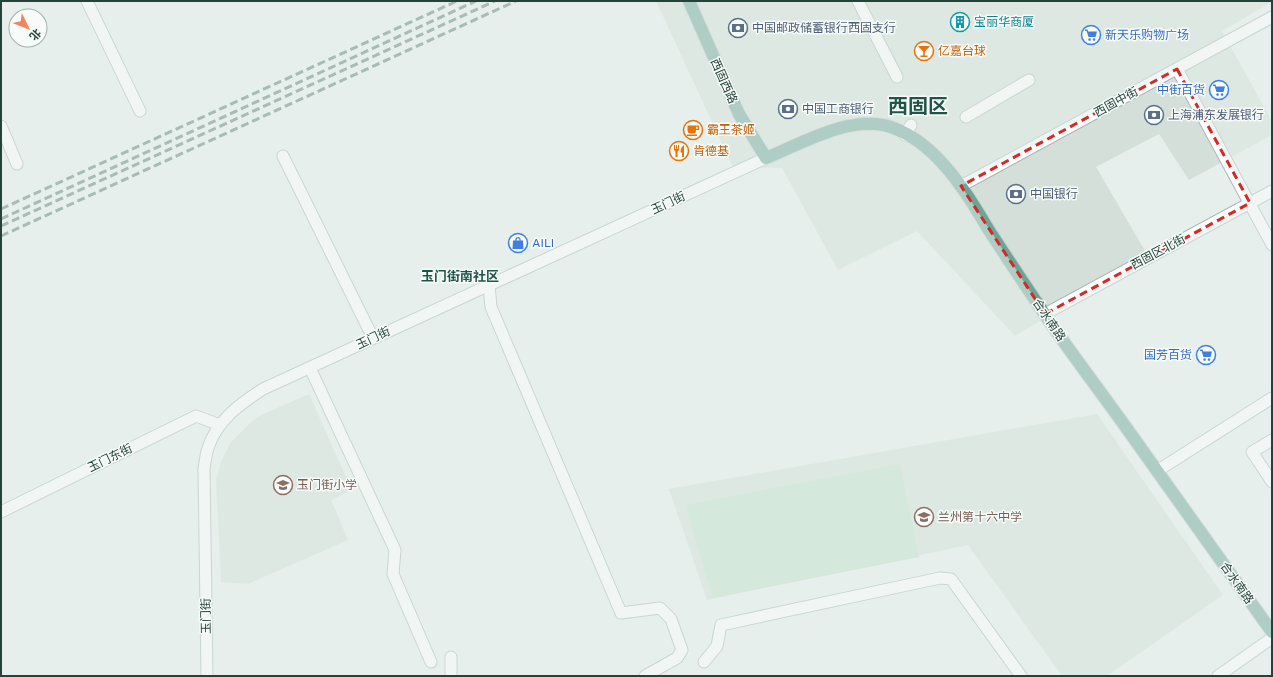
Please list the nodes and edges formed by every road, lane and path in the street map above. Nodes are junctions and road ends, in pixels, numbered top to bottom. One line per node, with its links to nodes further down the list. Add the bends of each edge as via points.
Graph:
1 (87, 1): 8 (street)
2 (689, 1): 12 (main road, 西固西路, via 739,114)
3 (858, 1): 6 (street)
4 (1272, 17): 5 (street, 西固中街)
5 (1177, 69): 14 (street, 西固中街); 16 (street)
6 (897, 77)
7 (1029, 80): 9 (street)
8 (140, 111)
9 (966, 117)
10 (1, 126): 13 (street)
11 (284, 156): 20 (street)
12 (766, 158): 14 (main road, 合水南路, via 851,125 876,124 908,130 945,165); 18 (street, 玉门街)
13 (17, 164)
14 (961, 186): 19 (main road, 合水南路)
15 (1272, 191): 16 (street, 西固区北街)
16 (1250, 203): 17 (street); 19 (street, 西固区北街)
17 (1272, 245)
18 (489, 285): 20 (street, 玉门街); 35 (street, via 491,307 621,613 660,608 672,619 682,650 677,658)
19 (1045, 314): 25 (main road, 合水南路)
20 (373, 338): 21 (street, 玉门街)
21 (310, 368): 23 (street, 玉门街, via 263,389 244,401); 31 (street, via 395,550 393,574)
22 (1272, 398): 25 (street)
23 (220, 425): 27 (street, 玉门东街, via 196,416); 33 (street, 玉门街, via 213,435 204,469)
24 (1272, 440): 26 (street, via 1252,452)
25 (1157, 471): 28 (main road, 合水南路)
26 (1272, 482)
27 (1, 512)
28 (1272, 632)
29 (1272, 638): 37 (street)
30 (451, 657): 34 (street)
31 (431, 662)
32 (704, 662): 36 (street, via 717,646 721,625 940,578 951,579)
33 (207, 676)
34 (451, 676)
35 (645, 676)
36 (1021, 676)
37 (1218, 676)

